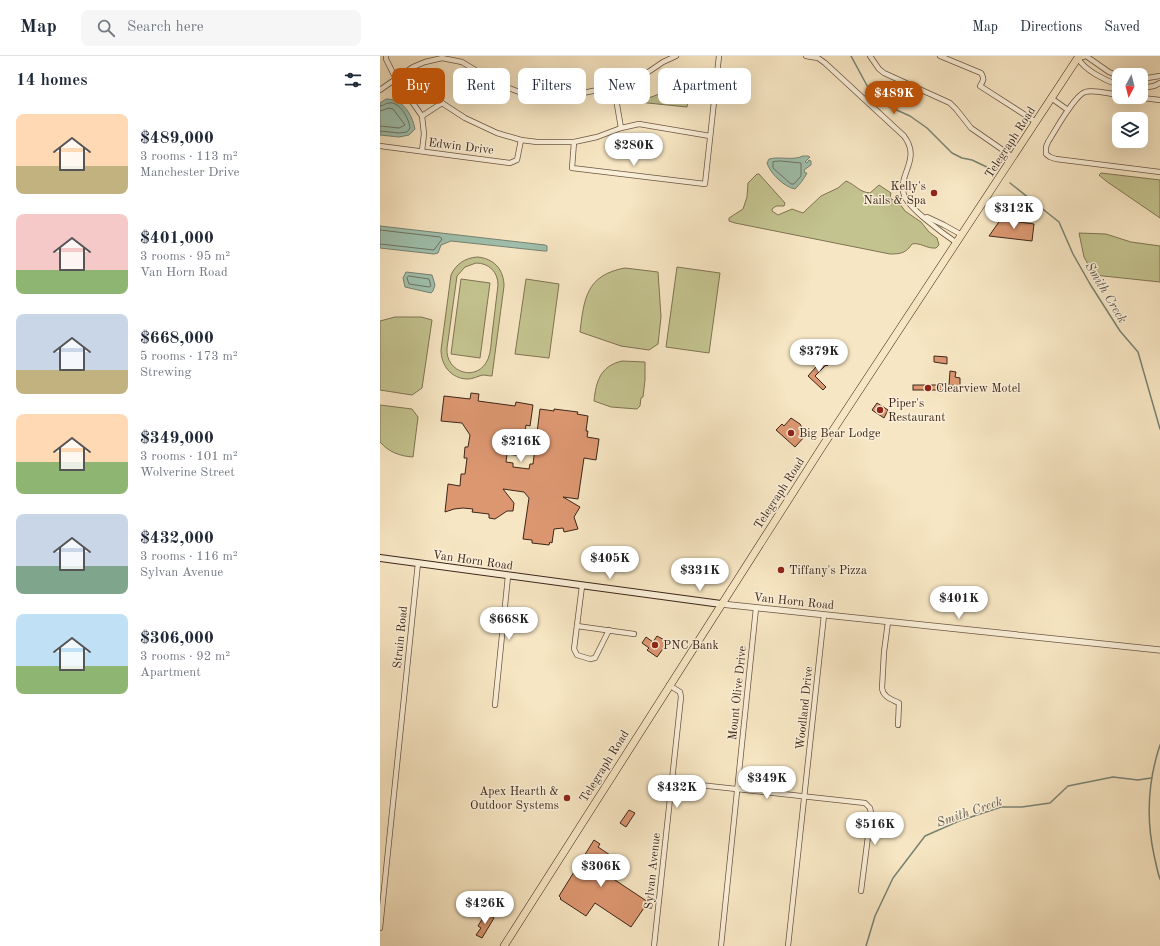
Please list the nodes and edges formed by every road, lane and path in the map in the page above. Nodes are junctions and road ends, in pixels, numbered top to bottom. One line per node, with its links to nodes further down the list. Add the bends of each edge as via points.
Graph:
1 (386, 56): 10 (street)
2 (676, 56): 11 (street)
3 (719, 56): 33 (street)
4 (806, 56): 40 (street, via 818,58 825,63 906,139 911,158 904,184 904,196 911,206)
5 (870, 56): 38 (street, via 884,73 950,103 971,128)
6 (940, 56): 31 (street, via 981,73 984,77 980,86)
7 (442, 57): 9 (street); 22 (street, via 462,62 498,84 522,93 549,97)
8 (1078, 57): 12 (street, via 1086,56); 16 (street, via 1082,65); 24 (main road, Telegraph Road)
9 (412, 68)
10 (392, 71)
11 (650, 71)
12 (1109, 72): 13 (street); 16 (street)
13 (1112, 73)
14 (1160, 76): 15 (street)
15 (1148, 78)
16 (1105, 79): 18 (street)
17 (392, 82): 21 (street)
18 (1112, 82)
19 (1160, 82): 20 (street)
20 (1148, 87)
21 (380, 90)
22 (594, 91)
23 (1112, 94): 29 (street, via 1084,92)
24 (1052, 98): 29 (street); 31 (main road, Telegraph Road)
25 (1148, 99): 26 (street)
26 (1160, 100)
27 (414, 104): 30 (street)
28 (617, 104): 32 (street)
29 (1068, 110): 39 (street, via 1046,147 1046,154 1050,157)
30 (422, 116): 34 (street, via 442,103 464,118 497,133); 37 (street)
31 (1036, 122): 38 (main road, Telegraph Road)
32 (621, 128): 33 (street, via 639,124); 35 (street)
33 (710, 136): 35 (street, via 705,184 572,168)
34 (521, 140): 35 (street); 37 (street, Edwin Drive, via 518,160 510,163)
35 (574, 142)
36 (380, 146): 37 (street, Edwin Drive)
37 (422, 151)
38 (1013, 157): 41 (main road, Telegraph Road)
39 (1160, 172)
40 (924, 216): 41 (street); 42 (street)
41 (962, 235): 42 (main road, Telegraph Road)
42 (957, 243): 47 (main road, Telegraph Road)
43 (380, 558): 44 (main road, Van Horn Road)
44 (418, 563): 45 (main road, Van Horn Road); 62 (street, Struin Road)
45 (508, 576): 46 (main road, Van Horn Road); 56 (street)
46 (582, 586): 47 (main road, Van Horn Road); 51 (street)
47 (721, 604): 48 (street, Van Horn Road); 55 (main road, Telegraph Road)
48 (756, 608): 49 (street, Van Horn Road); 59 (street, Mount Olive Drive)
49 (824, 615): 50 (street, Van Horn Road); 60 (street, Woodland Drive)
50 (888, 622): 54 (street, Van Horn Road); 57 (street, via 882,692 899,703)
51 (577, 626): 52 (street); 52 (street, via 575,653 579,657 590,659 596,656)
52 (609, 630): 53 (street)
53 (634, 634)
54 (1160, 650)
55 (669, 685): 58 (street, Sylvan Avenue, via 680,692 681,697); 63 (main road, Telegraph Road)
56 (495, 705)
57 (898, 725)
58 (672, 782): 59 (street); 64 (street, Sylvan Avenue)
59 (737, 788): 60 (street); 65 (street, Mount Olive Drive)
60 (804, 796): 61 (street, via 862,802 868,805 871,813); 66 (street, Woodland Drive)
61 (861, 891)
62 (380, 928)
63 (504, 946)
64 (654, 946)
65 (720, 946)
66 (788, 946)

